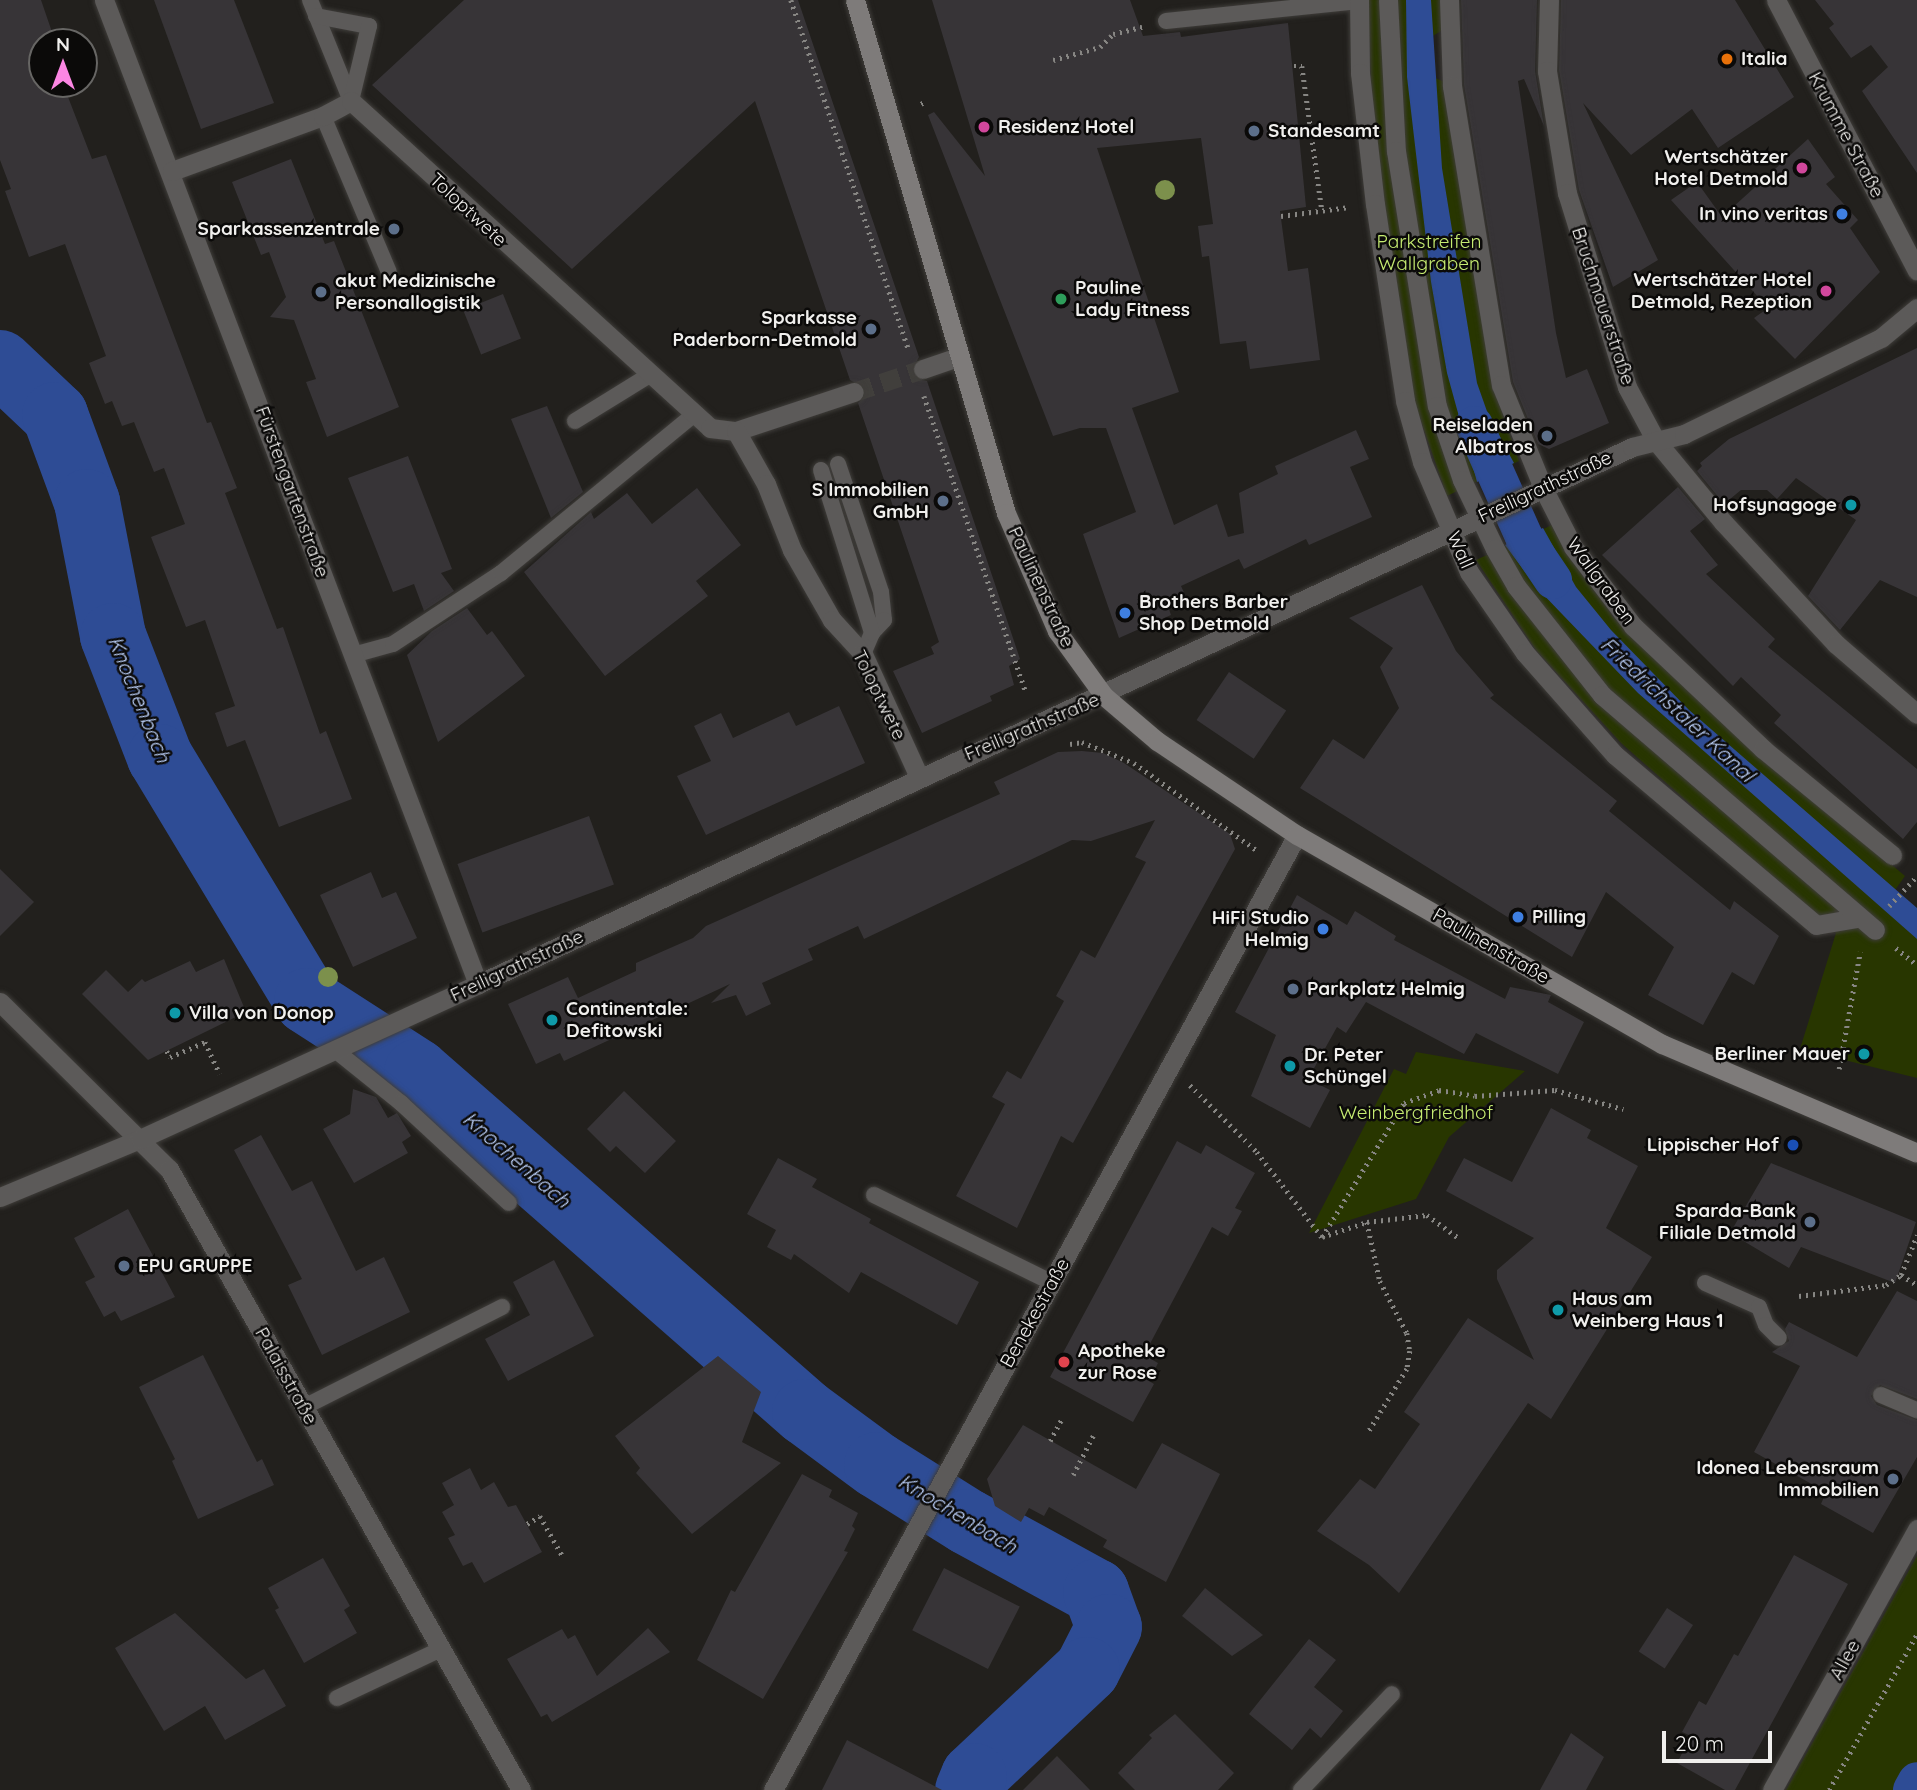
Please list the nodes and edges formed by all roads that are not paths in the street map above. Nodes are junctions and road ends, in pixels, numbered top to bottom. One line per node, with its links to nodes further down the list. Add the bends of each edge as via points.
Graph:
1 (104, 0): 13 (street, Fürstengartenstraße)
2 (310, 0): 9 (lane)
3 (855, 0): 17 (main road, Paulinenstraße)
4 (1449, 0): 27 (street, Wallgraben, via 1452,86 1501,385)
5 (1549, 0): 24 (street, Bruchmauerstraße, via 1547,71 1567,193 1627,387)
6 (1776, 0): 14 (street, Krumme Straße)
7 (1359, 1): 8 (street, Wall); 10 (lane); 29 (street, Wall, via 1360,73 1375,204 1405,401 1422,462)
8 (1388, 3): 28 (street, Wall, via 1396,151 1422,329 1437,406)
9 (316, 16): 11 (lane); 11 (lane, via 369,26)
10 (1166, 22)
11 (351, 101): 12 (street); 19 (street, Toloptwete)
12 (323, 116): 13 (street); 15 (lane)
13 (172, 171): 32 (street, Fürstengartenstraße)
14 (1917, 271)
15 (388, 272)
16 (1917, 308): 24 (street, Freiligrathstraße, via 1881,338 1684,434)
17 (958, 357): 18 (street); 33 (main road, Paulinenstraße, via 1006,513 1071,654)
18 (923, 369)
19 (648, 376): 21 (street, Toloptwete); 22 (lane)
20 (854, 392): 23 (street)
21 (692, 416): 23 (street, Toloptwete, via 710,428); 32 (lane, via 501,573 393,644)
22 (575, 421)
23 (736, 431): 31 (street, Toloptwete, via 766,484 805,573 832,620)
24 (1656, 440): 27 (street, Freiligrathstraße); 34 (street, Bruchmauerstraße, via 1836,644)
25 (838, 464): 30 (lane, via 881,592 884,620)
26 (821, 470): 30 (lane)
27 (1536, 492): 28 (street, Freiligrathstraße); 37 (street, Wallgraben, via 1633,626 1763,749)
28 (1485, 514): 29 (street, Freiligrathstraße); 29 (street, Wall, via 1516,586 1602,695 1867,925 1816,925 1615,755 1524,653 1469,572)
29 (1451, 531): 33 (street, Freiligrathstraße)
30 (872, 633): 31 (lane)
31 (863, 654): 35 (street, Toloptwete)
32 (353, 655): 38 (street, Fürstengartenstraße)
33 (1104, 696): 35 (street, Freiligrathstraße); 36 (main road, Paulinenstraße, via 1157,741)
34 (1917, 714)
35 (919, 777): 38 (street, Freiligrathstraße)
36 (1297, 835): 42 (main road, Paulinenstraße, via 1662,1044); 46 (street, Benekestraße)
37 (1892, 855)
38 (478, 984): 40 (street, Freiligrathstraße)
39 (0, 1002): 41 (street, Palaisstraße)
40 (335, 1050): 41 (street, Freiligrathstraße); 45 (lane, via 401,1103)
41 (140, 1139): 44 (street, Freiligrathstraße); 51 (street, Palaisstraße, via 169,1169)
42 (1917, 1153)
43 (874, 1195): 46 (lane)
44 (0, 1196)
45 (509, 1203)
46 (1051, 1282): 58 (street, Benekestraße)
47 (1705, 1283): 49 (lane, via 1759,1307 1766,1325)
48 (502, 1307): 51 (lane)
49 (1779, 1338)
50 (1881, 1395): 52 (lane)
51 (304, 1407): 54 (street, Palaisstraße)
52 (1917, 1410)
53 (1917, 1529): 60 (street, Allee)
54 (441, 1649): 56 (lane); 57 (street, Palaisstraße)
55 (1392, 1694): 59 (lane)
56 (337, 1698)
57 (521, 1790)
58 (773, 1790)
59 (1301, 1790)
60 (1772, 1790)

